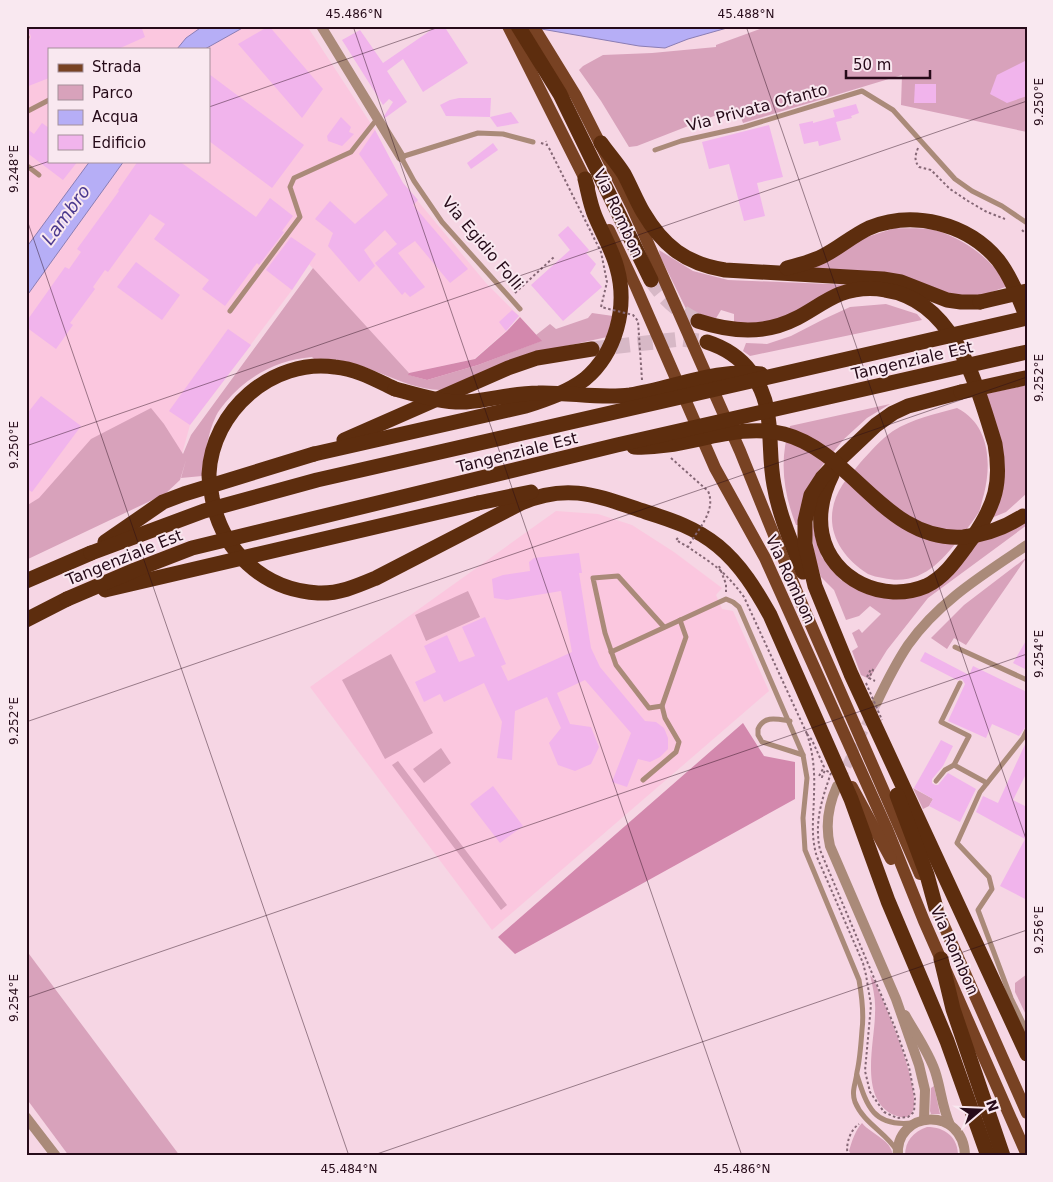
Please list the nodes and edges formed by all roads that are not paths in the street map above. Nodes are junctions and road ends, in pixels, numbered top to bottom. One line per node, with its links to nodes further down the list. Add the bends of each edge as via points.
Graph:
1 (321, 26): 7 (street, Via Egidio Folli)
2 (508, 26): 14 (main road, Via Rombon)
3 (518, 26): 17 (highway, via 560,94)
4 (534, 27): 9 (main road, Via Rombon)
5 (48, 101): 6 (lane)
6 (26, 112)
7 (378, 118): 11 (street, Via Egidio Folli); 20 (lane, via 350,152 294,178 290,188 300,218)
8 (534, 142): 11 (lane, via 503,134 478,133)
9 (601, 143): 16 (highway, via 658,234 678,254 713,268); 57 (main road, Via Rombon, via 674,300 801,602)
10 (655, 150): 15 (lane, Via Privata Ofanto, via 862,91 893,110 955,179)
11 (402, 157): 19 (lane, Via Egidio Folli, via 442,222)
12 (26, 165): 13 (lane)
13 (39, 174)
14 (585, 179): 29 (highway, via 594,215 617,268 622,295 616,332 597,367 571,388 526,406); 58 (main road, Via Rombon, via 715,468 765,558 887,830)
15 (1027, 223)
16 (763, 271): 18 (highway, bridge, via 883,279 961,302 980,302); 21 (highway, via 812,261 859,233 884,223 934,222 966,234 988,250 1005,271)
17 (651, 280)
18 (1027, 291)
19 (520, 309)
20 (230, 311)
21 (1027, 318): 26 (highway, Tangenziale Est, bridge)
22 (698, 321): 30 (highway, via 732,330 764,330 797,318 840,294 866,289 903,294 936,315 960,350 995,444 997,488 987,517 957,559 927,585 903,592 873,589 852,579 836,564 822,534 822,502)
23 (707, 342): 42 (highway, via 744,362 761,390 769,424 771,473 781,513 810,591)
24 (592, 349): 29 (highway, via 537,358 508,368)
25 (1027, 352): 28 (highway, Tangenziale Est, bridge)
26 (772, 376): 32 (highway, bridge, via 736,372 616,396 539,393 466,402 439,400 395,389 355,371 334,366 310,367 268,381 237,404 225,421 213,450 209,475 214,512 222,531 249,566 286,587 318,592 338,592 354,587 512,507 552,494 596,495); 34 (highway, Tangenziale Est, bridge, via 317,480 204,511)
27 (1027, 377): 30 (highway, bridge, via 908,406 876,425)
28 (617, 445): 31 (highway, bridge, via 654,448 749,430 773,432 794,437 819,450 890,513 928,532 950,537 982,534 1004,527); 36 (highway, Tangenziale Est, bridge, via 192,548)
29 (314, 454): 34 (highway, bridge, via 164,502)
30 (839, 460): 42 (highway, via 811,495 804,535 815,586)
31 (1025, 514)
32 (670, 519): 36 (highway, bridge, via 651,507 606,491 579,486 553,488); 50 (highway, via 691,527 720,547 743,572 770,615)
33 (1027, 545): 45 (street, via 934,614 908,645)
34 (91, 553): 35 (highway, Tangenziale Est)
35 (26, 581)
36 (67, 599): 37 (highway, Tangenziale Est)
37 (26, 620)
38 (680, 620): 39 (lane); 46 (lane, via 686,637); 47 (lane, via 726,599 733,602 739,608)
39 (664, 627): 41 (lane); 41 (lane, via 618,576 593,578)
40 (955, 647): 43 (lane)
41 (611, 652): 46 (lane, via 616,665 649,708)
42 (851, 674): 48 (highway)
43 (1027, 680)
44 (960, 683): 52 (lane, via 941,722 969,736)
45 (877, 702)
46 (662, 706): 53 (lane, via 679,742 676,752)
47 (790, 721): 51 (lane); 51 (lane, via 765,720 759,726 758,738 765,744)
48 (877, 723): 57 (highway); 62 (highway)
49 (1027, 730): 55 (lane)
50 (829, 748): 58 (main road); 72 (highway, via 947,1041)
51 (803, 754): 63 (lane, via 807,778 803,818 805,850 855,968 862,994 863,1029)
52 (954, 765): 54 (lane); 55 (lane)
53 (643, 780)
54 (936, 781)
55 (987, 783): 61 (lane, Via Rombon, via 957,843 989,877 992,889 978,910)
56 (837, 786): 60 (street, via 827,819 831,850)
57 (936, 908): 64 (main road, Via Rombon)
58 (924, 921): 59 (main road, Via Rombon)
59 (941, 958): 69 (main road, Via Rombon); 73 (highway, via 953,1009)
60 (896, 999): 66 (street, via 925,1086 926,1101); 67 (street, via 930,1060)
61 (1027, 1031)
62 (1027, 1054)
63 (857, 1075): 66 (lane, via 869,1105 879,1117 891,1123); 68 (lane, via 853,1089 857,1105 870,1125 888,1138)
64 (1027, 1113)
65 (26, 1116): 70 (street)
66 (920, 1121): 67 (street, via 936,1119); 68 (street, via 903,1135)
67 (950, 1124): 71 (street, via 960,1135)
68 (898, 1154)
69 (1027, 1155)
70 (56, 1156)
71 (965, 1156)
72 (988, 1156)
73 (1003, 1156)

